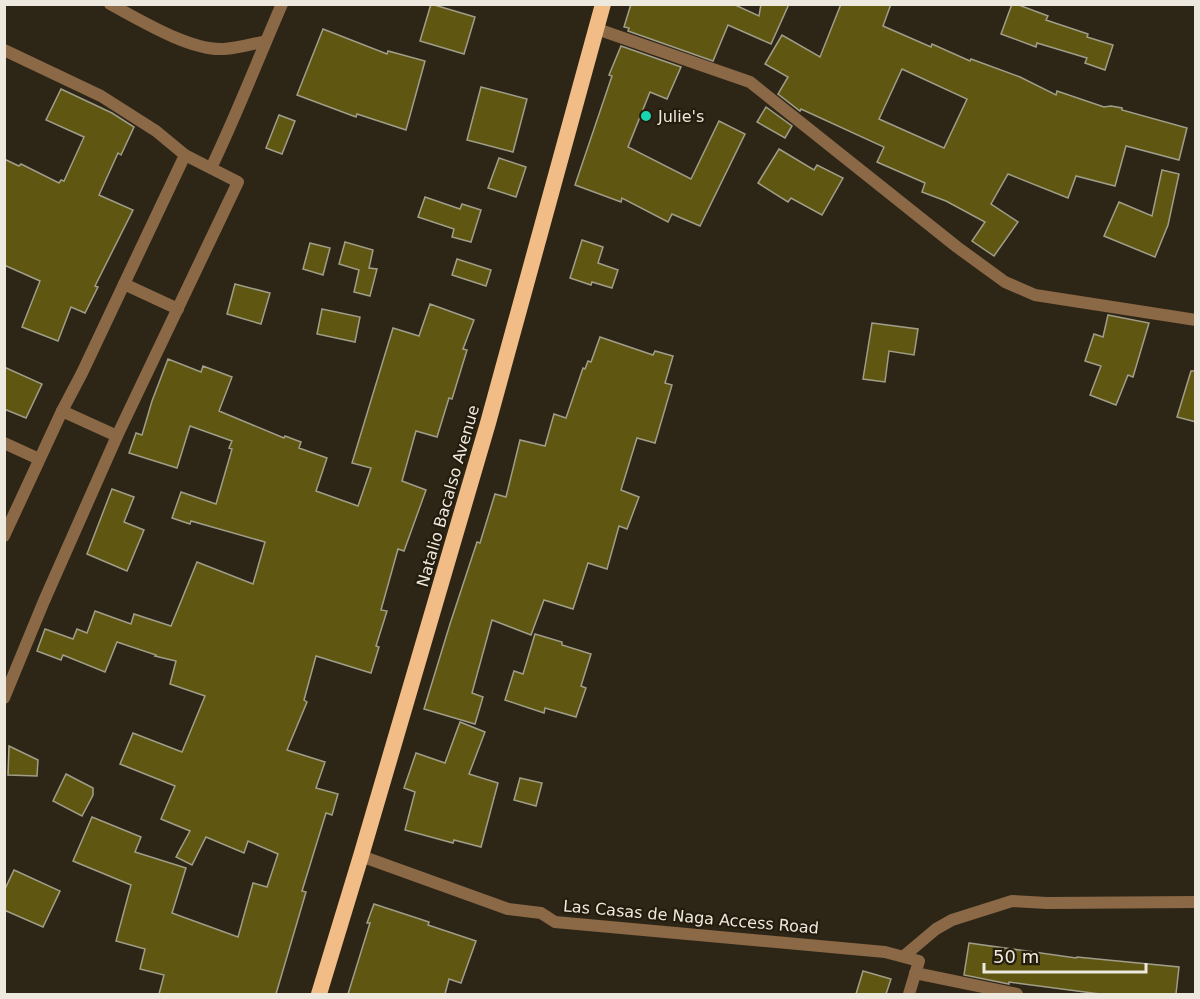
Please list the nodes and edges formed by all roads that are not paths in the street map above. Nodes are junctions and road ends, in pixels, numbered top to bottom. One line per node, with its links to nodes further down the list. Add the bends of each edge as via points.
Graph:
1 (110, 4): 5 (street, via 180,39 209,48)
2 (282, 4): 5 (street)
3 (603, 4): 4 (highway, Natalio Bacalso Avenue)
4 (597, 29): 11 (street, via 750,82 1005,282 1035,295); 18 (highway, Natalio Bacalso Avenue)
5 (266, 41): 8 (street)
6 (4, 50): 7 (street, via 101,96)
7 (185, 155): 8 (street); 9 (street)
8 (211, 168): 10 (street, via 238,182)
9 (124, 284): 10 (street); 12 (street)
10 (178, 309): 13 (street)
11 (1196, 320)
12 (62, 411): 13 (street); 15 (street)
13 (117, 436): 17 (street)
14 (4, 443): 15 (street)
15 (39, 459): 16 (street)
16 (4, 536)
17 (4, 698)
18 (362, 856): 20 (street, Las Casas de Naga Access Road, via 508,909 541,913 555,922); 22 (highway, Natalio Bacalso Avenue)
19 (1196, 902): 20 (street, via 1012,901 952,920)
20 (904, 956): 21 (street, Las Casas de Naga Access Road)
21 (917, 967): 23 (street); 24 (street, Las Casas de Naga Access Road)
22 (319, 994)
23 (909, 994)
24 (1009, 994)

